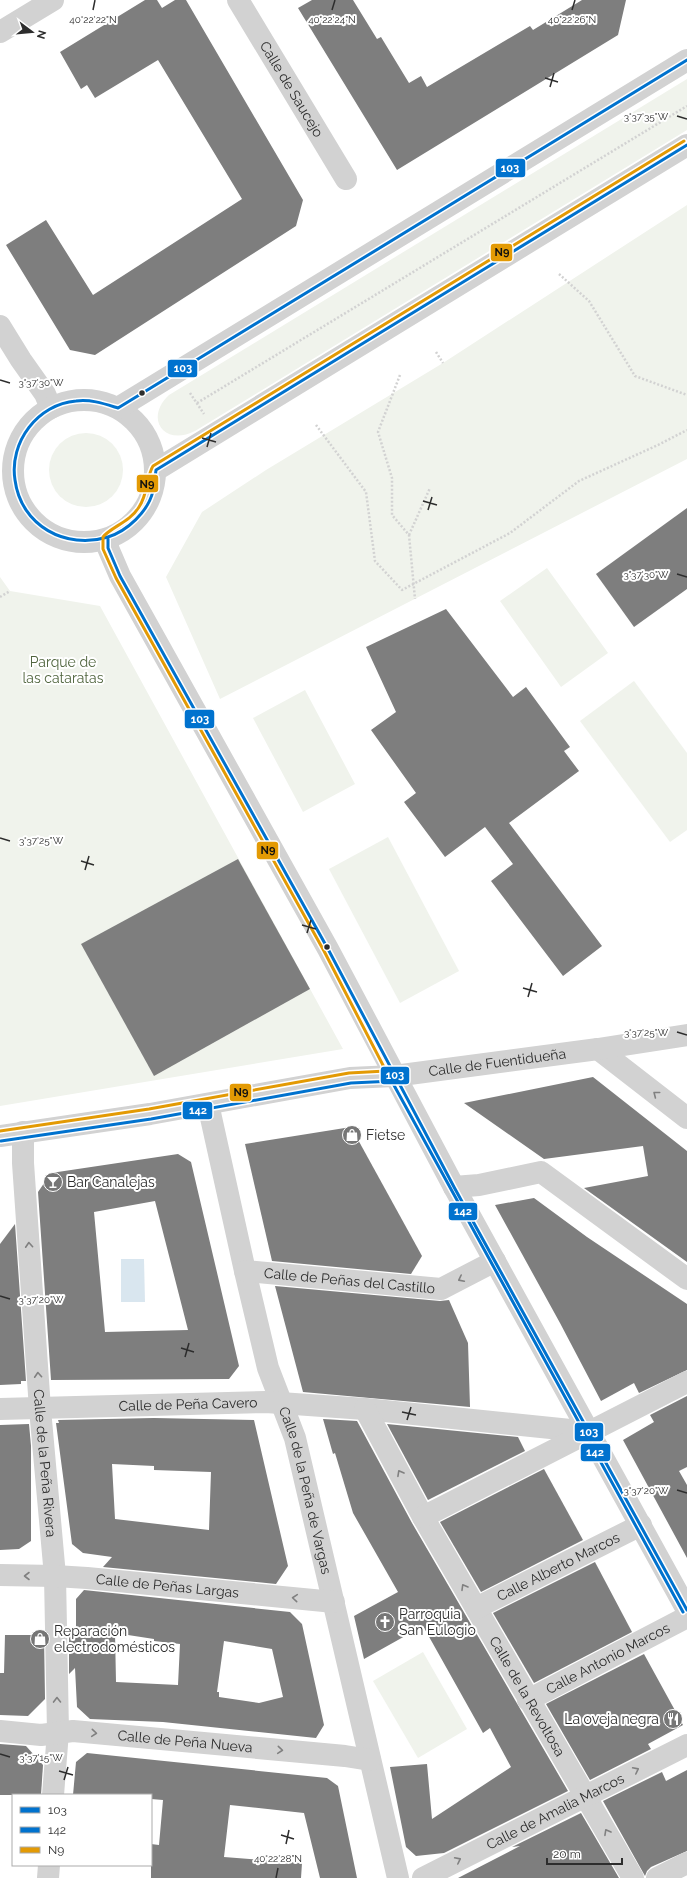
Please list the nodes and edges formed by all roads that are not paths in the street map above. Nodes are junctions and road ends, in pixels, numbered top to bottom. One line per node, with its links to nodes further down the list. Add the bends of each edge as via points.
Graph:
1 (53, 0): 3 (street)
2 (238, 0): 6 (street, Calle de Saucejo)
3 (0, 32)
4 (687, 60): 9 (street)
5 (687, 145): 10 (street)
6 (346, 179)
7 (0, 326): 8 (street, via 46,394)
8 (51, 408): 9 (street, via 73,400 96,400); 11 (street, via 32,422 19,442 13,464 15,488 25,510 40,527 61,539 85,542)
9 (118, 408): 10 (street, via 134,419 145,434 153,451)
10 (156, 470): 11 (street, via 153,492 143,512 127,528)
11 (108, 538): 14 (street, via 108,548 120,576 328,949)
12 (687, 1035): 13 (street, Calle de Fuentidueña)
13 (598, 1049): 14 (street, Calle de Fuentidueña); 16 (street, one-way to 13)
14 (394, 1076): 15 (street, Calle de Fuentidueña, via 350,1078); 19 (street)
15 (208, 1104): 17 (street, Calle de Fuentidueña); 21 (street, Calle de la Peña de Vargas)
16 (687, 1118)
17 (23, 1132): 18 (street, Calle de Fuentidueña); 26 (street, Calle de la Peña Rivera, one-way to 17)
18 (0, 1136)
19 (454, 1187): 20 (street); 22 (street, via 479,1185 541,1172)
20 (495, 1261): 21 (street, Calle de Peñas del Castillo, one-way to 21, via 441,1289); 28 (street)
21 (245, 1271): 24 (street, Calle de la Peña de Vargas, via 268,1368)
22 (687, 1279)
23 (687, 1382): 28 (street)
24 (281, 1404): 26 (street, Calle de Peña Cavero, via 266,1402); 27 (street, Calle de Peña Cavero); 34 (street, Calle de la Peña de Vargas, via 295,1438)
25 (0, 1409): 26 (street, Calle de Peña Cavero)
26 (40, 1409): 32 (street, Calle de la Peña Rivera)
27 (365, 1409): 28 (street, Calle de Peña Cavero); 29 (street, Calle de la Revoltosa, one-way to 27)
28 (590, 1432): 29 (street); 30 (street)
29 (423, 1517): 35 (street, Calle de la Revoltosa, one-way to 29)
30 (641, 1525): 33 (street); 35 (street, Calle Alberto Marcos)
31 (0, 1575): 32 (street, Calle de Peñas Largas, one-way to 31)
32 (54, 1576): 34 (street, Calle de Peñas Largas, one-way to 32); 39 (street, Calle de la Peña Rivera, one-way to 32)
33 (684, 1596)
34 (334, 1602): 41 (street, Calle de la Peña de Vargas)
35 (476, 1608): 37 (street, Calle de la Revoltosa)
36 (687, 1618): 37 (street, Calle Antonio Marcos)
37 (528, 1700): 43 (street, Calle de la Revoltosa)
38 (0, 1731): 39 (street, Calle de Peña Nueva, via 41,1735)
39 (58, 1732): 41 (street, Calle de Peña Nueva, one-way to 41, via 73,1731); 42 (street, Calle de la Peña Rivera)
40 (687, 1745): 43 (street, Calle de Amalia Marcos, one-way to 40)
41 (370, 1760): 47 (street, Calle de la Peña de Vargas)
42 (53, 1794)
43 (586, 1795): 48 (street, Calle de Amalia Marcos, one-way to 43); 49 (street, Calle de la Revoltosa, one-way to 43)
44 (687, 1863): 50 (street)
45 (49, 1866): 46 (street)
46 (48, 1878)
47 (398, 1878)
48 (423, 1878)
49 (633, 1878)
50 (657, 1878)

